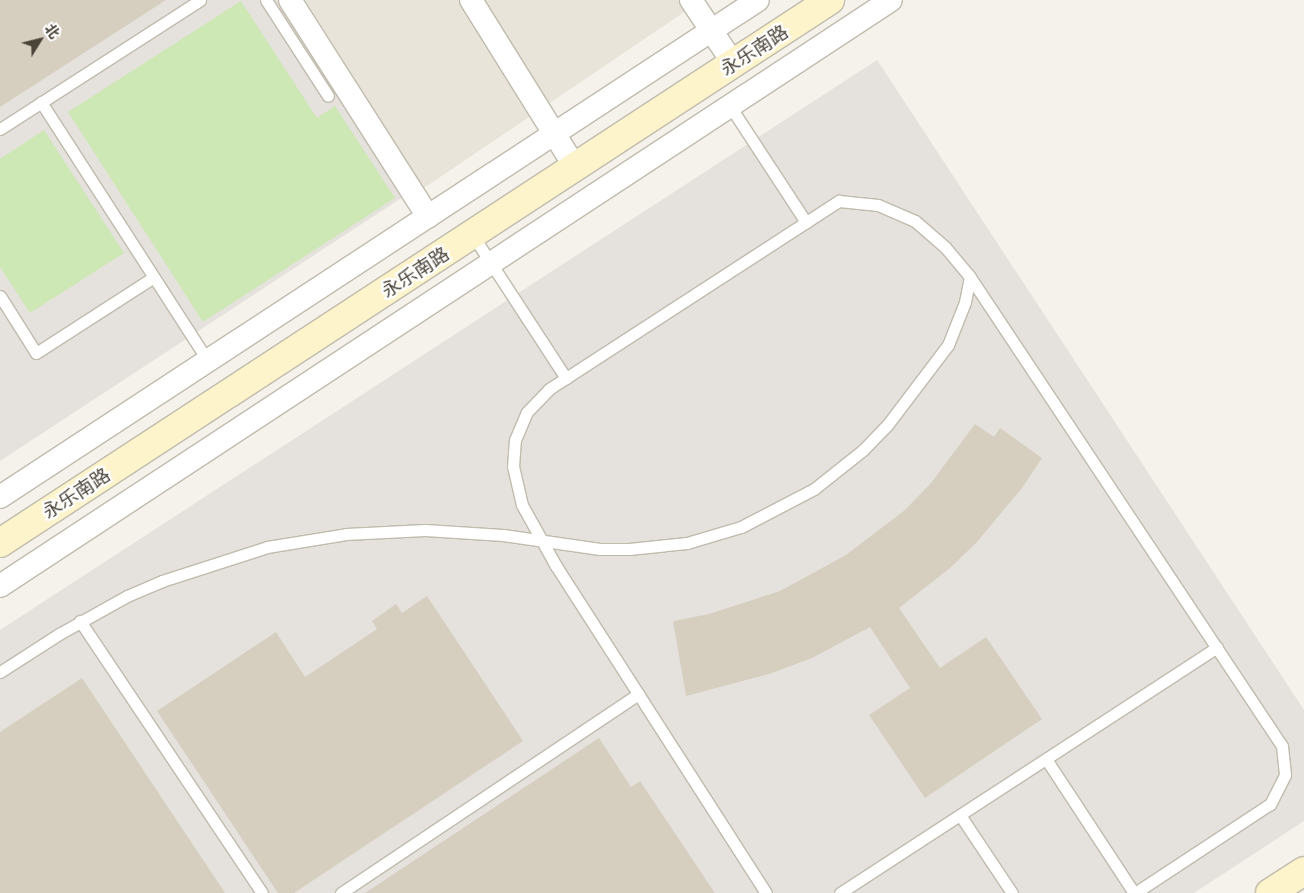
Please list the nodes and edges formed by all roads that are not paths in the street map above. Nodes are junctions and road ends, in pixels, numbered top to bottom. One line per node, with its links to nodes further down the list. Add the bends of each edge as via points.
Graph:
1 (200, 0): 12 (lane)
2 (266, 0): 11 (lane)
3 (290, 0): 17 (street)
4 (471, 0): 15 (street)
5 (691, 0): 9 (street)
6 (758, 0): 9 (street)
7 (830, 0): 10 (main road, 永乐南路)
8 (891, 0): 13 (street)
9 (712, 30): 10 (street); 15 (street)
10 (733, 64): 16 (main road, 永乐南路)
11 (328, 96)
12 (41, 102): 14 (lane); 21 (lane)
13 (730, 106): 18 (lane); 20 (street)
14 (0, 129)
15 (554, 134): 16 (street); 17 (street)
16 (575, 167): 19 (main road, 永乐南路)
17 (428, 217): 24 (street)
18 (806, 222): 22 (lane, via 839,201 878,205 915,221 931,233); 25 (lane)
19 (472, 234): 20 (lane); 28 (main road, 永乐南路)
20 (491, 263): 25 (lane); 29 (street)
21 (154, 277): 23 (lane, via 36,353); 24 (lane)
22 (970, 277): 27 (lane, via 957,326 937,364 863,450 814,489 768,516 687,543 600,549); 31 (lane)
23 (0, 296)
24 (208, 361): 26 (street)
25 (566, 378): 27 (lane, via 537,399 523,418 514,440 516,486 522,505)
26 (0, 497)
27 (542, 541): 30 (lane, via 425,530 306,539 231,556 162,581); 33 (lane)
28 (0, 543)
29 (0, 586)
30 (80, 621): 32 (lane); 37 (lane)
31 (1217, 648): 34 (lane); 42 (lane, via 1282,746 1286,765 1282,786 1270,804)
32 (0, 672)
33 (638, 694): 38 (lane); 39 (lane)
34 (1046, 759): 35 (lane); 42 (lane)
35 (960, 815): 40 (lane); 41 (lane)
36 (1304, 871): 43 (main road)
37 (262, 893)
38 (341, 893)
39 (766, 893)
40 (840, 893)
41 (1012, 893)
42 (1134, 893)
43 (1270, 893)

